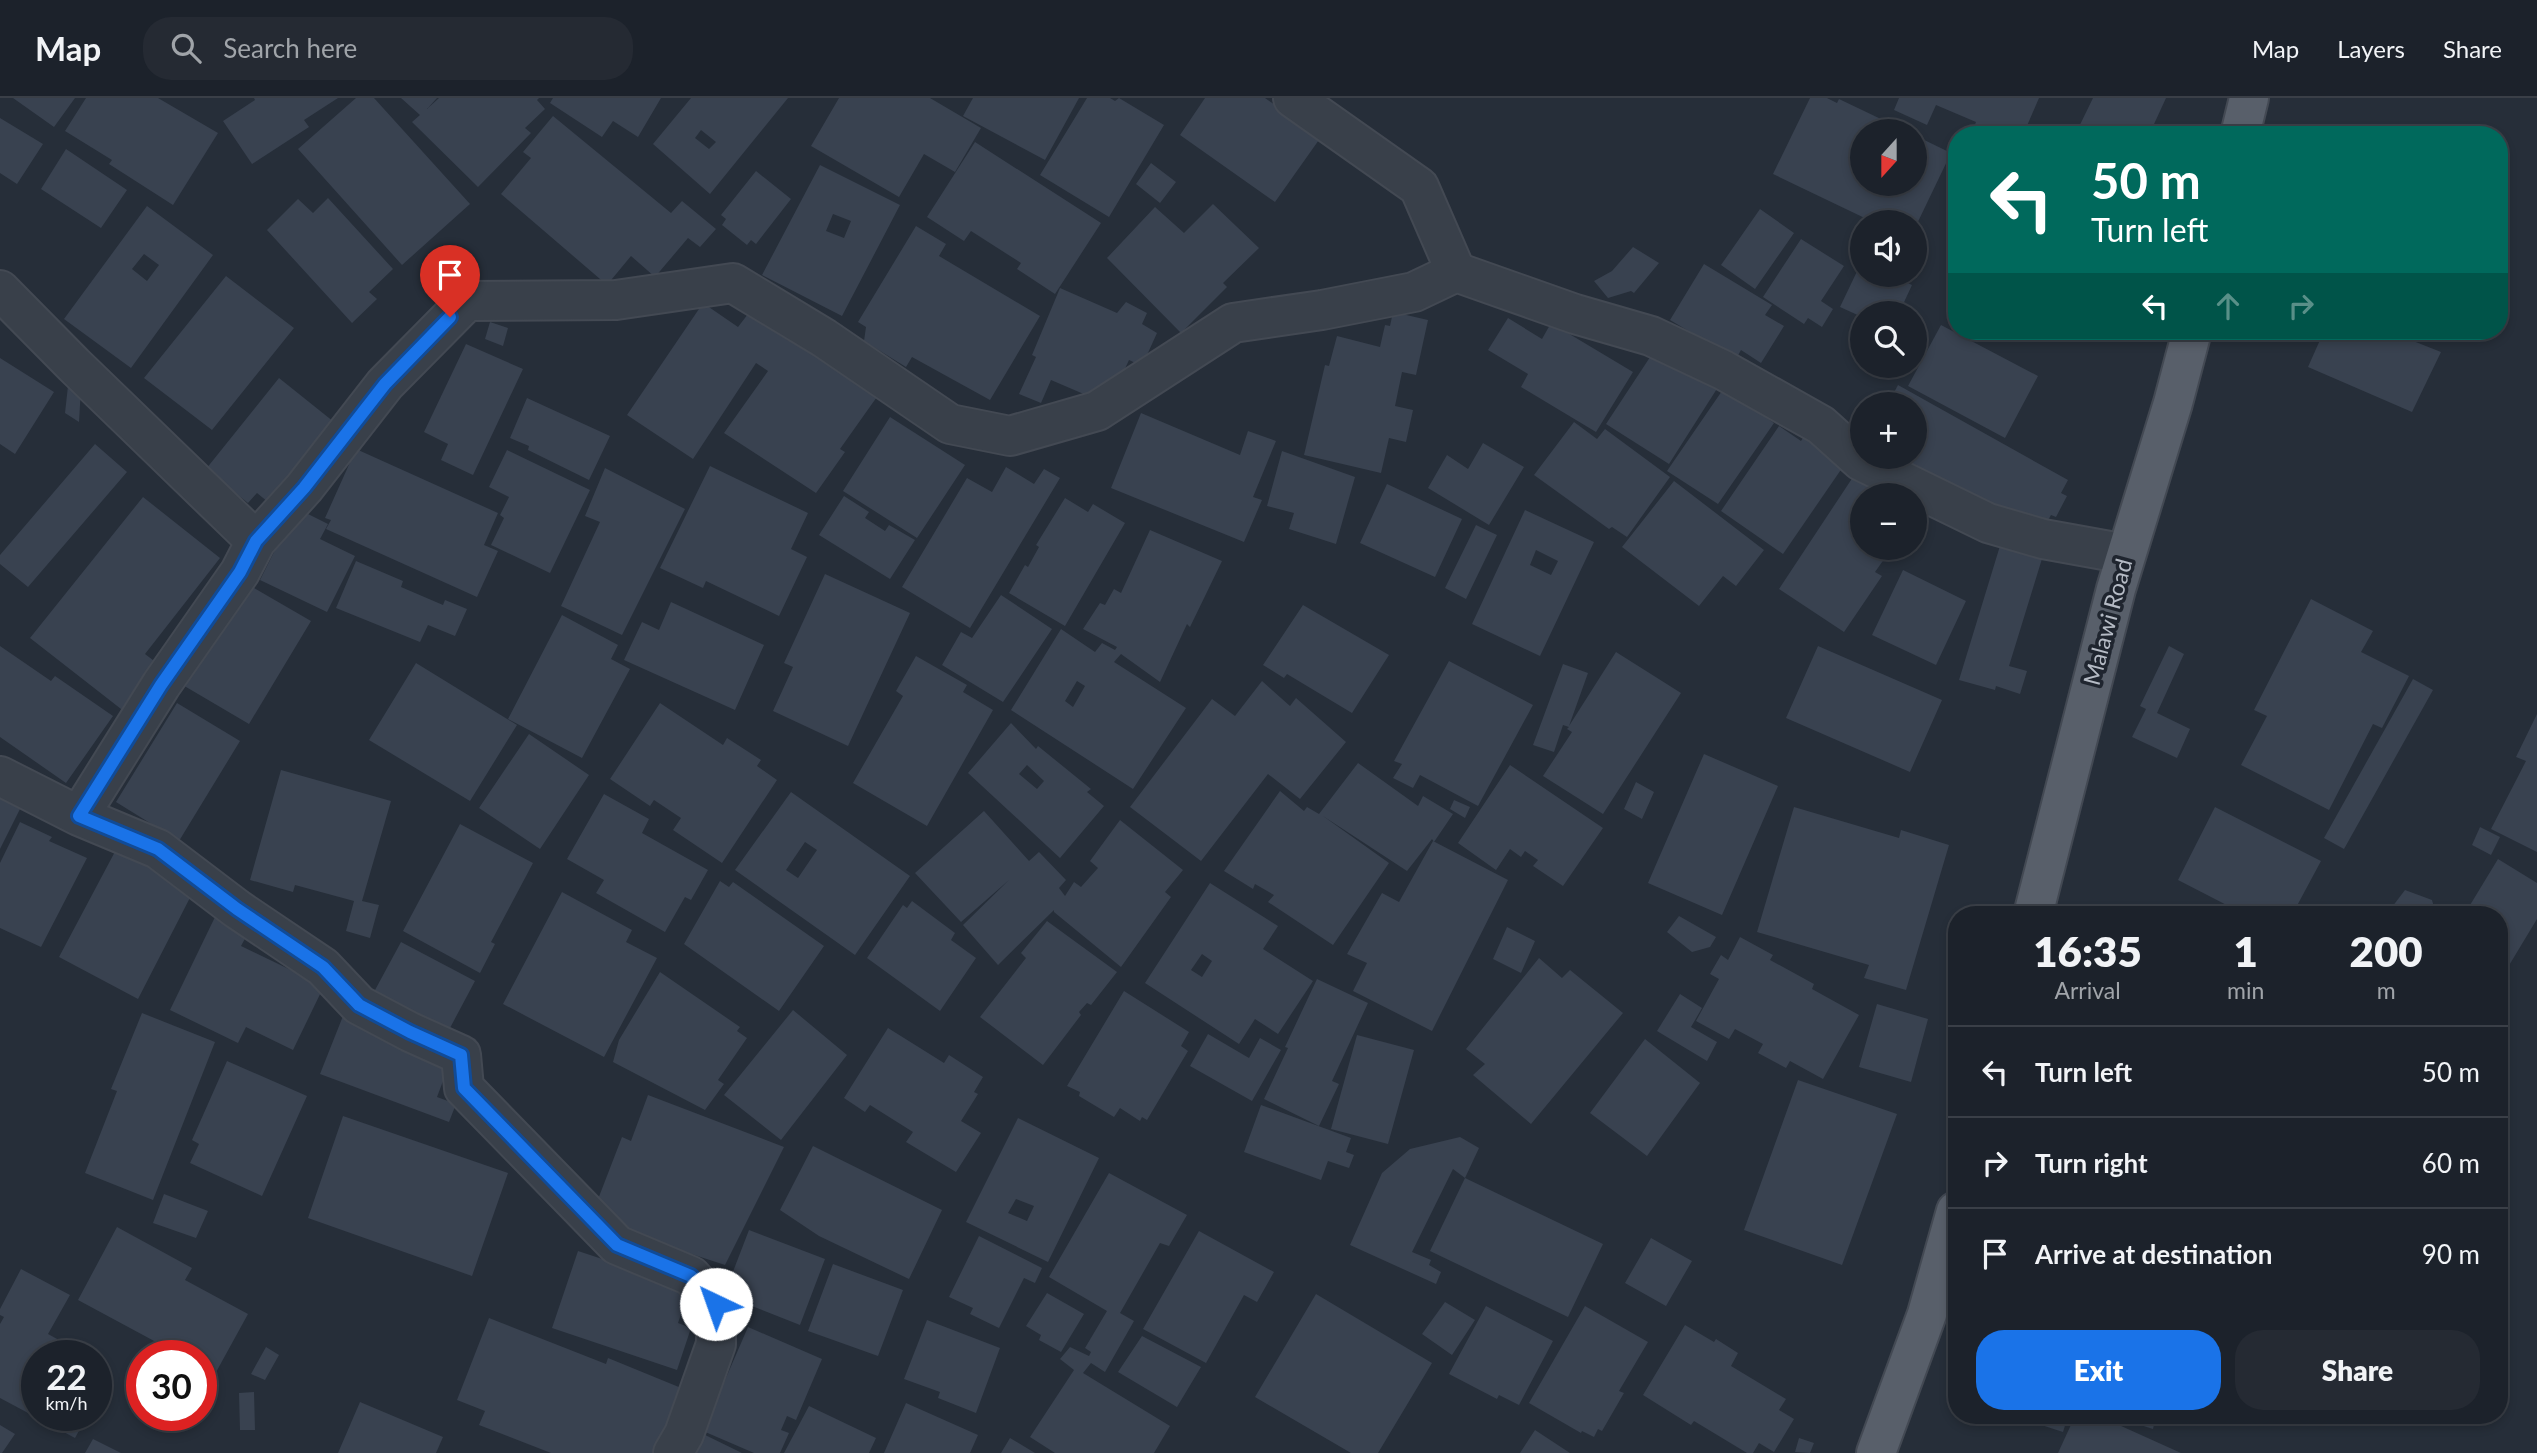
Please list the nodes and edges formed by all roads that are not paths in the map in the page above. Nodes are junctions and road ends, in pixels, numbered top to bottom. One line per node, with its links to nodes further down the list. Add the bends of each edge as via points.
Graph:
1 (1293, 98): 4 (street, via 1419,187)
2 (2249, 98): 3 (main road)
3 (2242, 126)
4 (1456, 272): 7 (street, via 1414,292 1233,323 1097,411 1010,436 950,424 733,283 616,300 467,300 385,384); 8 (street, via 1663,342 1723,370 1821,425 1861,461 1988,523 2043,539)
5 (0, 289): 7 (street)
6 (2190, 340): 8 (main road, Malawi Road)
7 (256, 541): 10 (street)
8 (2126, 554): 11 (main road, Malawi Road)
9 (0, 776): 10 (street)
10 (79, 816): 13 (street, via 158,849 323,967 359,1005 461,1055 464,1088 617,1245 691,1276 716,1304 716,1344)
11 (2035, 906)
12 (1948, 1239): 14 (main road, via 1927,1314)
13 (673, 1453)
14 (1876, 1453)

